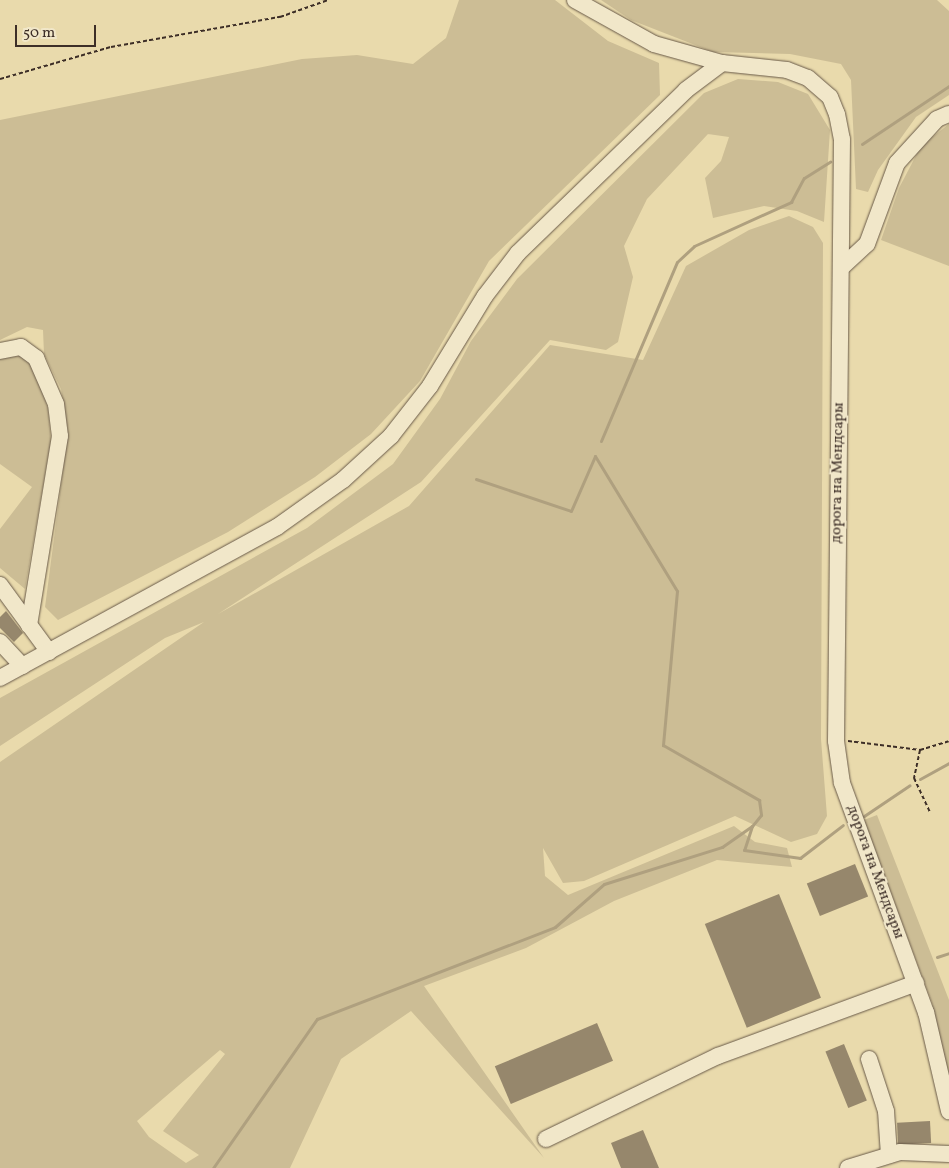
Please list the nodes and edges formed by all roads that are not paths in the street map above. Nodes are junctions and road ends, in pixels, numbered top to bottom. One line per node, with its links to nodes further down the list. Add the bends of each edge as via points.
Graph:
1 (575, 0): 2 (street, дорога на Мендсары, via 654,44)
2 (722, 64): 4 (street, дорога на Мендсары, via 787,70 817,83 830,97 842,139); 9 (street, via 686,90 518,253 485,296 430,386 391,436 343,480 277,527)
3 (949, 114): 4 (street, via 937,119 897,163 867,244)
4 (841, 268): 12 (street, дорога на Мендсары, via 836,741 842,783)
5 (0, 351): 7 (street, via 20,347 30,349 56,404 60,436)
6 (0, 585): 7 (street)
7 (29, 625): 9 (street)
8 (0, 642): 10 (street)
9 (49, 652): 10 (street)
10 (22, 666): 11 (street)
11 (0, 678)
12 (916, 982): 14 (street, дорога на Мендсары); 15 (street, via 718,1056)
13 (869, 1059): 17 (street, via 886,1112)
14 (949, 1111)
15 (546, 1138)
16 (949, 1154): 17 (street)
17 (889, 1155): 18 (street)
18 (848, 1168)

